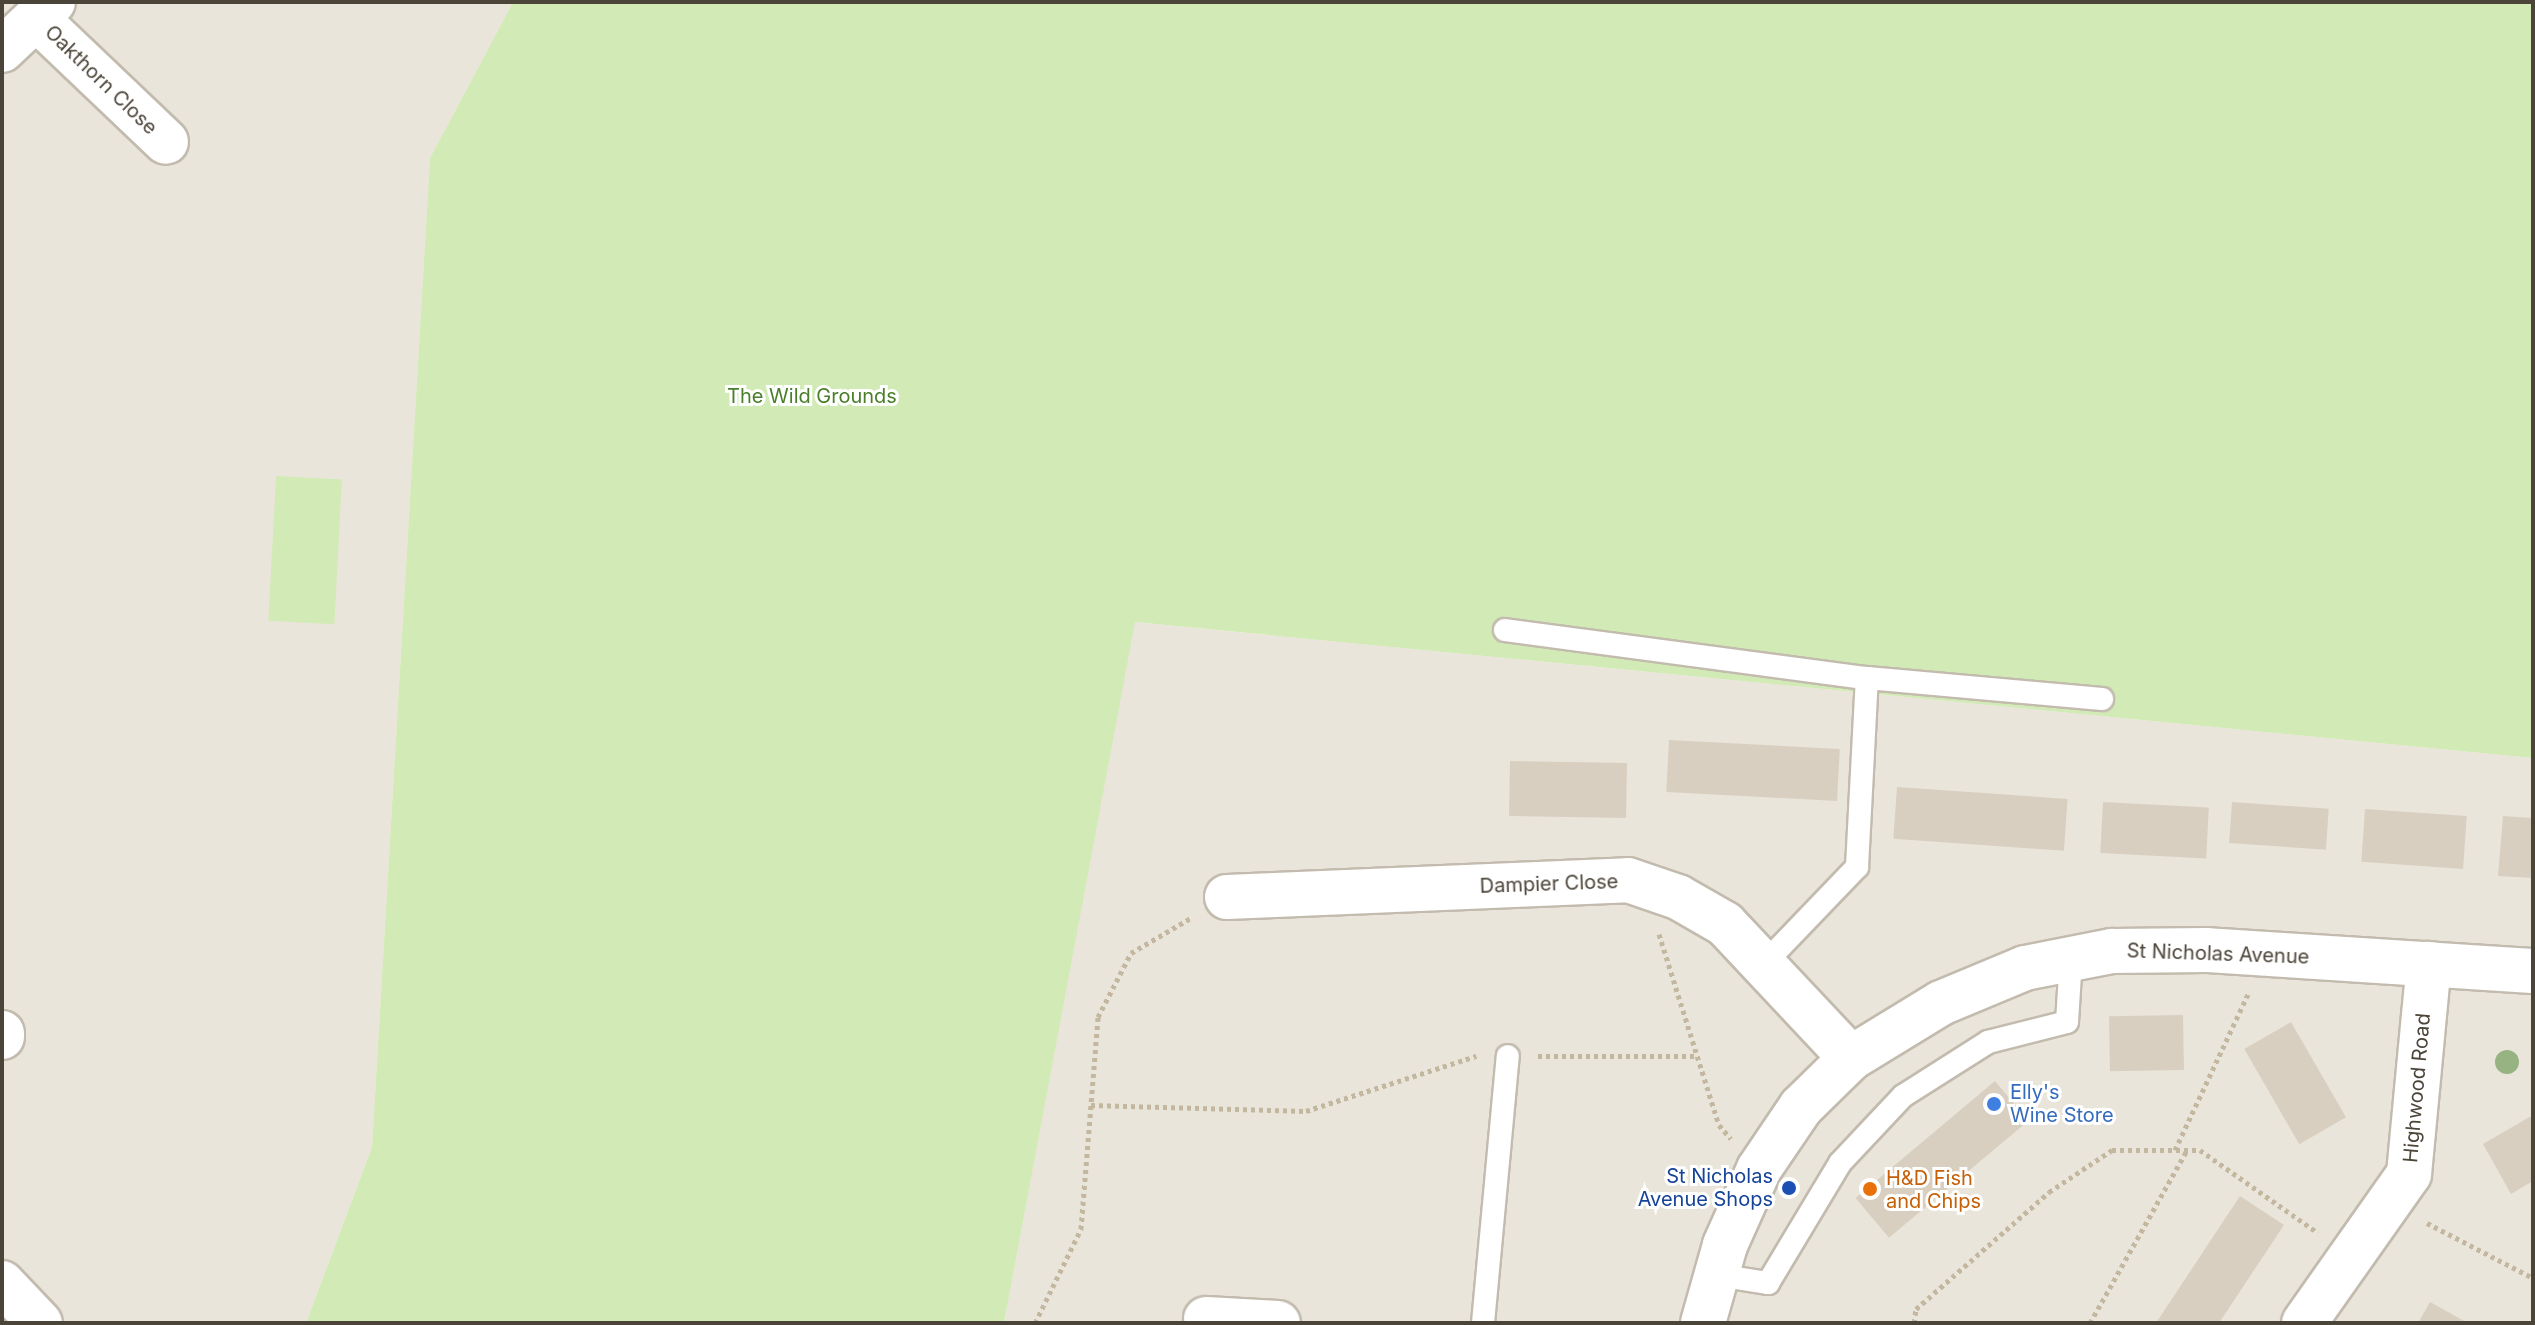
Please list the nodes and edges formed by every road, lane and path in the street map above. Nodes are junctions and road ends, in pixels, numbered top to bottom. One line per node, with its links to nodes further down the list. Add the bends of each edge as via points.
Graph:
1 (45, 10): 2 (street, Oakthorn Close); 3 (street, Oakthorn Close)
2 (2, 50)
3 (166, 142)
4 (1505, 630): 5 (lane)
5 (1867, 678): 6 (lane); 12 (lane, via 1857,867)
6 (2102, 699)
7 (1644, 886): 8 (street, Dampier Close, via 1628,880); 12 (street, Dampier Close, via 1678,897 1725,924); 15 (path)
8 (1227, 897): 17 (path, via 1131,953 1098,1017)
9 (2264, 956): 10 (street, St Nicholas Avenue, via 2112,951); 11 (street, St Nicholas Avenue); 18 (path)
10 (2071, 959): 16 (street, St Nicholas Avenue, via 2025,968 1941,1003); 24 (lane, via 2067,1022 1988,1042 1903,1096 1840,1163 1768,1283)
11 (2429, 964): 13 (street, St Nicholas Avenue); 34 (street, Highwood Road, via 2409,1174)
12 (1763, 965): 16 (street, Dampier Close)
13 (2533, 971)
14 (1508, 1056): 15 (path); 17 (path, via 1470,1056 1306,1111); 30 (lane)
15 (1697, 1056): 20 (path, via 1719,1125)
16 (1851, 1058): 20 (street, St Nicholas Avenue, via 1801,1107)
17 (1091, 1105): 28 (path, via 1081,1229)
18 (2175, 1150): 19 (path); 32 (path, via 2112,1150 2062,1183 1916,1309)
19 (2187, 1150): 22 (path, via 2200,1150); 33 (path)
20 (1759, 1169): 24 (street, St Nicholas Avenue)
21 (2331, 1223): 22 (path)
22 (2323, 1237): 23 (path)
23 (2315, 1249)
24 (1717, 1275): 31 (street, St Nicholas Avenue)
25 (2, 1283): 27 (street)
26 (1206, 1319): 29 (street)
27 (40, 1323)
28 (1035, 1323)
29 (1278, 1323)
30 (1483, 1323)
31 (1703, 1323)
32 (1914, 1323)
33 (2090, 1323)
34 (2304, 1323)

